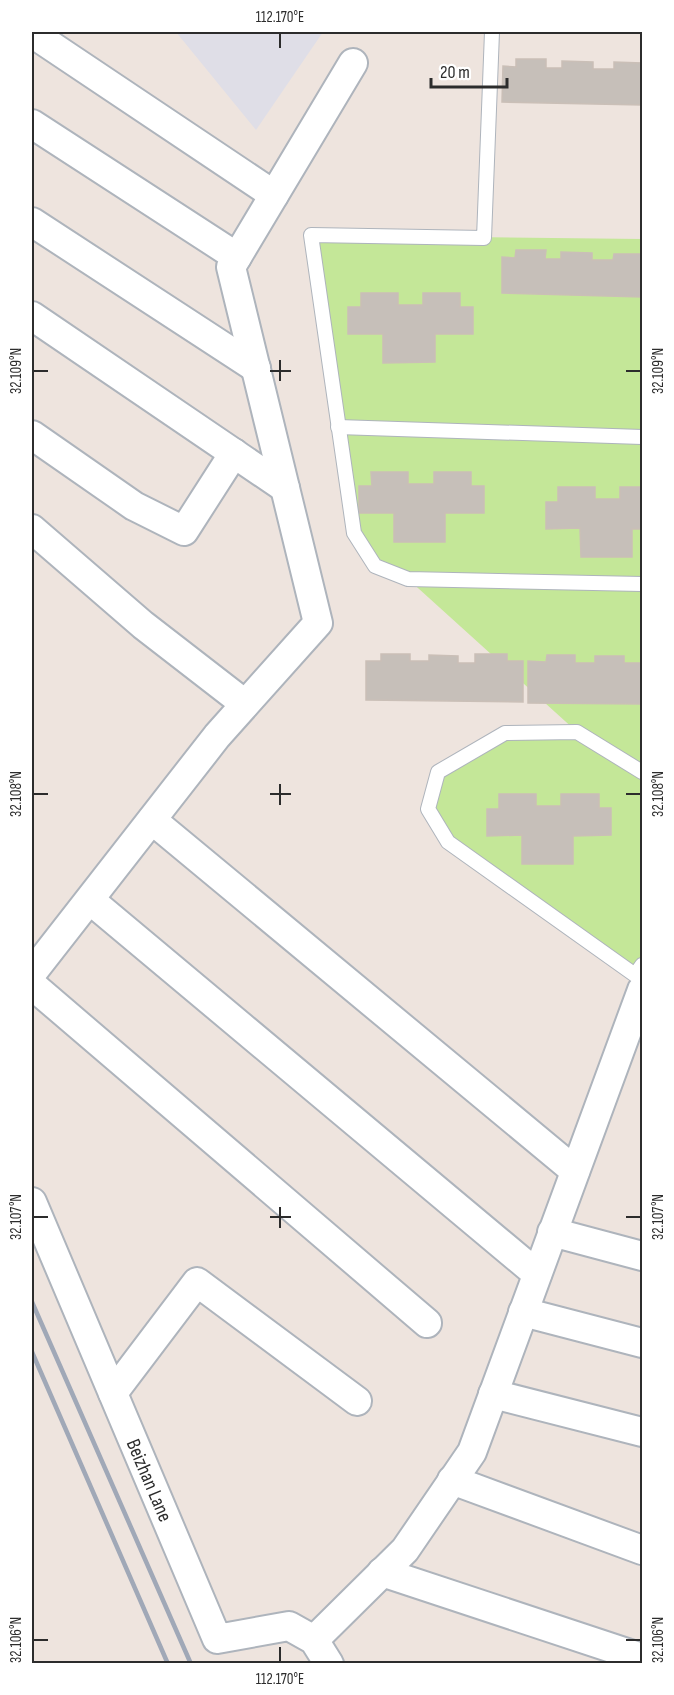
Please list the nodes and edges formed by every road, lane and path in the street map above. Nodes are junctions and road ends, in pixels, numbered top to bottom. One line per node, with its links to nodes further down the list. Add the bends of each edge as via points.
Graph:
1 (492, 32): 10 (lane, via 484,238 311,236)
2 (32, 33): 5 (street)
3 (353, 63): 5 (street)
4 (32, 124): 7 (street)
5 (274, 195): 7 (street)
6 (32, 222): 9 (street)
7 (237, 257): 9 (street, via 231,267)
8 (32, 316): 13 (street)
9 (256, 368): 14 (street)
10 (338, 427): 12 (lane); 16 (lane, via 354,533 375,566 408,579)
11 (32, 435): 13 (street, via 134,506 184,531)
12 (642, 437)
13 (234, 453): 14 (street)
14 (285, 488): 17 (street, via 318,624)
15 (32, 529): 17 (street, via 143,625)
16 (642, 584)
17 (245, 704): 19 (street)
18 (642, 772): 21 (lane, via 577,732 504,733 438,772 428,809 448,842 635,975)
19 (152, 820): 20 (street); 25 (street)
20 (90, 900): 22 (street); 29 (street)
21 (642, 965)
22 (32, 973)
23 (32, 985): 31 (street)
24 (642, 990): 25 (street)
25 (575, 1171): 27 (street)
26 (32, 1202): 33 (street, Beizhan Lane)
27 (552, 1232): 28 (street); 29 (street)
28 (642, 1256)
29 (537, 1274): 30 (street)
30 (523, 1312): 32 (street); 34 (street)
31 (427, 1323)
32 (642, 1343)
33 (113, 1393): 35 (street, via 197,1282); 40 (street, Beizhan Lane, via 217,1639 290,1626)
34 (493, 1394): 36 (street); 37 (street, via 472,1452)
35 (357, 1401)
36 (642, 1432)
37 (452, 1480): 38 (street); 39 (street, via 405,1550)
38 (642, 1550)
39 (382, 1572): 40 (street); 41 (street)
40 (314, 1640): 42 (street, Beizhan Lane)
41 (642, 1658)
42 (330, 1664)

